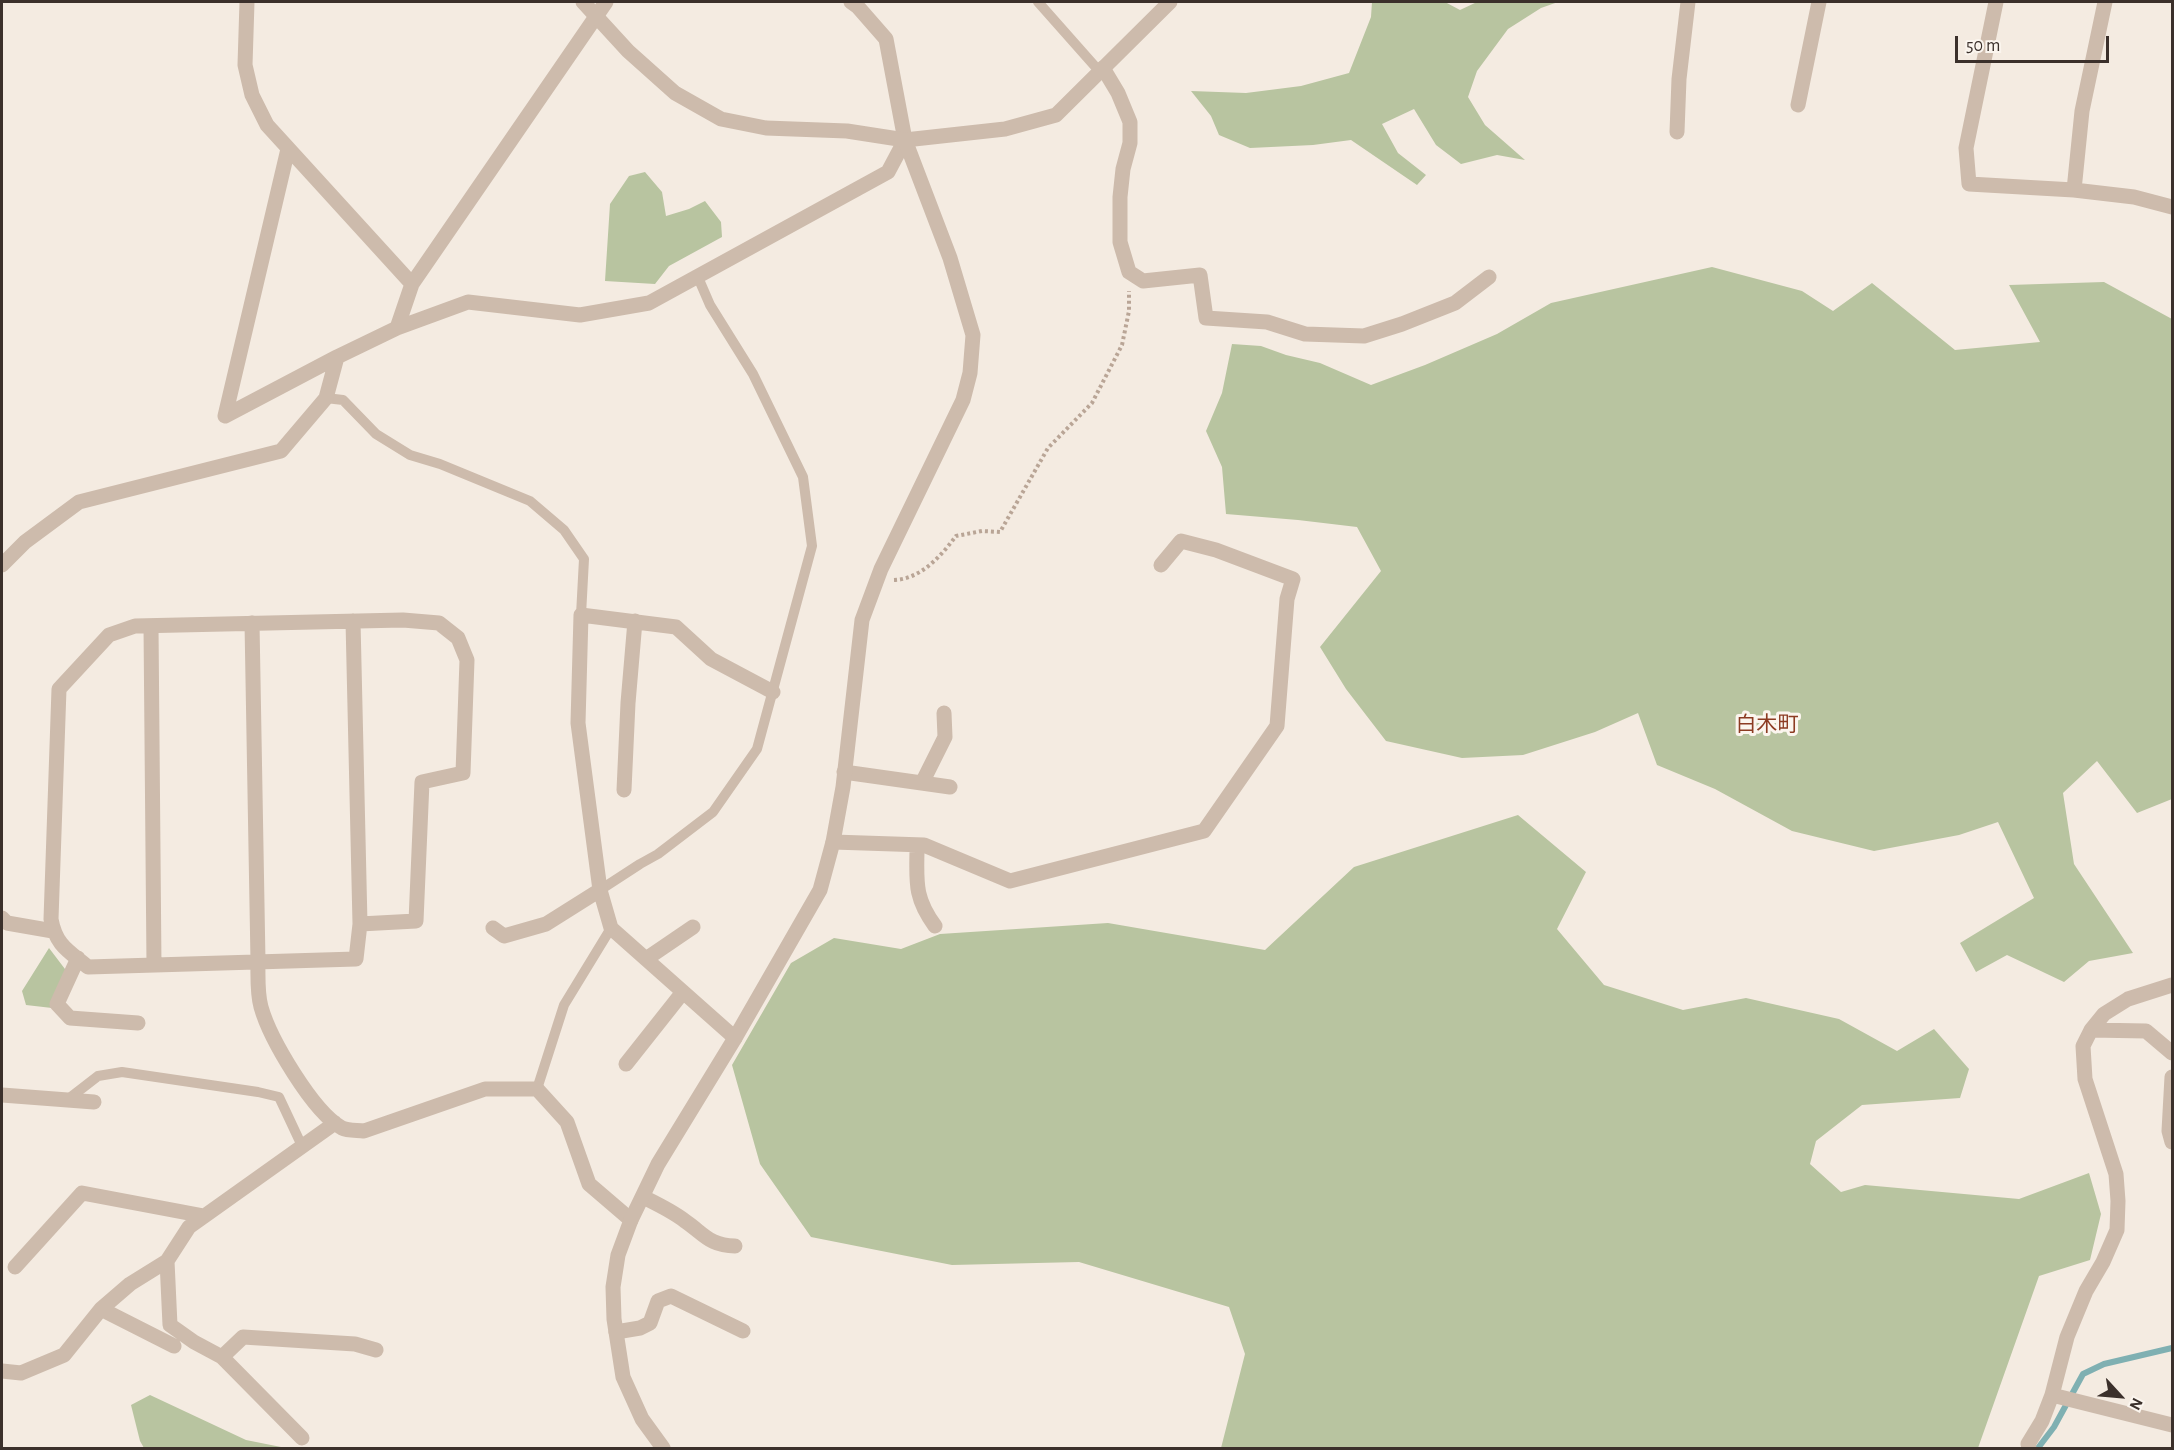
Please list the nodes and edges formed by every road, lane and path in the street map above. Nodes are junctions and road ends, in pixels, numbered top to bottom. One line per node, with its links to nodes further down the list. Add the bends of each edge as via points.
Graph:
1 (247, 2): 16 (street, via 245,65 252,95 267,124)
2 (583, 2): 11 (street)
3 (606, 2): 11 (street)
4 (851, 2): 15 (street, via 886,39)
5 (1038, 2): 12 (lane)
6 (1170, 2): 12 (street)
7 (1688, 2): 14 (street)
8 (1819, 2): 13 (street)
9 (1996, 2): 17 (street, via 1966,148 1969,184)
10 (2105, 2): 17 (street, via 2082,111)
11 (596, 14): 15 (street, via 628,51 675,93 721,119 766,128 846,131); 22 (street)
12 (1101, 70): 15 (street, via 1056,115 1005,129); 19 (street, via 1118,93 1130,122 1120,220 1120,242)
13 (1798, 105)
14 (1677, 132)
15 (905, 140): 20 (street, via 888,172); 28 (street, via 950,258 973,335 963,400)
16 (288, 149): 22 (street); 24 (street, via 225,416)
17 (2074, 190): 18 (street, via 2134,197)
18 (2172, 207)
19 (1129, 272): 21 (street, via 1143,281 1200,275 1206,318 1267,322 1305,334 1364,336 1455,303); 28 (path, via 1129,311 1122,345 1092,403 1048,448 1000,532 956,536 926,569 903,579)
20 (697, 275): 23 (street, via 649,303 580,315 468,302); 34 (lane, via 710,305 753,374 803,477 812,546)
21 (1490, 277)
22 (412, 284): 23 (street)
23 (397, 328): 24 (street)
24 (337, 357): 25 (street)
25 (326, 398): 26 (street, via 281,451 79,501 25,542); 29 (lane, via 343,399 376,434 410,455 530,501 556,523 584,560)
26 (2, 566)
27 (1161, 566): 41 (street, via 1181,540 1293,579 1287,599 1277,726 1204,831 1010,881)
28 (879, 573): 36 (street, via 862,620)
29 (581, 615): 31 (street); 42 (street, via 578,723)
30 (353, 621): 32 (street); 44 (street); 44 (street, via 439,623 458,638 467,660 463,773 422,782 416,921)
31 (635, 621): 34 (street, via 676,627 711,660); 39 (street)
32 (252, 623): 33 (street); 52 (street)
33 (151, 626): 49 (street, via 135,626 109,635 59,688); 53 (street)
34 (773, 692): 42 (lane, via 757,749 713,812)
35 (944, 713): 37 (street, via 945,737)
36 (844, 772): 37 (street); 40 (street)
37 (922, 783): 38 (street)
38 (950, 787)
39 (624, 790)
40 (833, 842): 41 (street); 58 (street, via 820,890)
41 (917, 845): 45 (street, via 916,891)
42 (600, 891): 47 (street, via 546,924 504,936); 48 (street)
43 (2, 918): 49 (street, via 7,923)
44 (360, 924): 52 (street, via 356,959)
45 (935, 926)
46 (693, 927): 51 (street)
47 (493, 928)
48 (611, 928): 51 (street); 62 (lane, via 564,1005)
49 (53, 931): 50 (street, via 58,942)
50 (78, 958): 53 (street, via 88,967); 56 (street, via 57,1004 70,1018)
51 (646, 959): 55 (street)
52 (258, 961): 53 (street); 66 (street, via 260,1005 268,1025 295,1075)
53 (154, 965)
54 (2172, 985): 57 (street, via 2128,999 2104,1014)
55 (683, 992): 58 (street); 60 (street)
56 (138, 1023)
57 (2091, 1030): 59 (street, via 2146,1031); 82 (street, via 2083,1046 2085,1079 2116,1174 2117,1230 2067,1337)
58 (735, 1038): 69 (street, via 658,1164)
59 (2172, 1053)
60 (626, 1065)
61 (2172, 1077): 67 (street)
62 (537, 1089): 66 (street, via 485,1089 364,1131 344,1129); 71 (street, via 567,1122 589,1184)
63 (2, 1095): 64 (street)
64 (67, 1100): 65 (street); 68 (lane, via 98,1076 122,1071 258,1092 279,1097)
65 (94, 1102)
66 (335, 1123): 68 (street)
67 (2172, 1142)
68 (302, 1146): 70 (street)
69 (643, 1197): 71 (street); 72 (street, via 685,1221 704,1238 722,1246)
70 (204, 1216): 73 (street, via 189,1227); 74 (street, via 82,1193)
71 (631, 1220): 77 (street, via 618,1255 613,1287)
72 (735, 1246)
73 (167, 1261): 75 (street, via 130,1284); 80 (street, via 170,1325)
74 (15, 1267)
75 (101, 1309): 78 (street); 81 (street, via 64,1355 21,1373)
76 (743, 1330): 77 (street, via 671,1296 658,1301 650,1323)
77 (616, 1332): 85 (street, via 623,1377 642,1419)
78 (174, 1346)
79 (376, 1350): 80 (street, via 355,1344 243,1337)
80 (222, 1358): 84 (street)
81 (2, 1371)
82 (2052, 1395): 83 (street); 86 (street)
83 (2172, 1425)
84 (302, 1438)
85 (663, 1449)
86 (2029, 1449)

